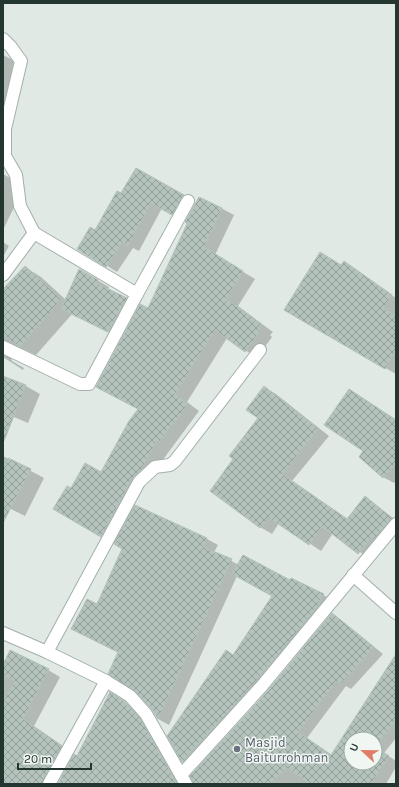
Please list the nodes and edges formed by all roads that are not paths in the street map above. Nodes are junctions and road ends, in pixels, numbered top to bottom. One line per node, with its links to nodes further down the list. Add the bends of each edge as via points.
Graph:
1 (3, 39): 3 (street, via 21,61 5,129 4,156 16,174 20,206)
2 (188, 201): 5 (street)
3 (34, 233): 4 (street); 5 (street)
4 (3, 275)
5 (137, 294): 6 (street, via 89,384 80,384)
6 (3, 347)
7 (260, 350): 12 (street, via 175,461 170,465 155,467 139,482)
8 (396, 524): 9 (street)
9 (353, 575): 10 (street); 14 (street)
10 (396, 613)
11 (3, 633): 12 (street)
12 (47, 652): 13 (street)
13 (106, 681): 14 (street, via 130,696 146,714); 15 (street)
14 (183, 780)
15 (49, 784)

